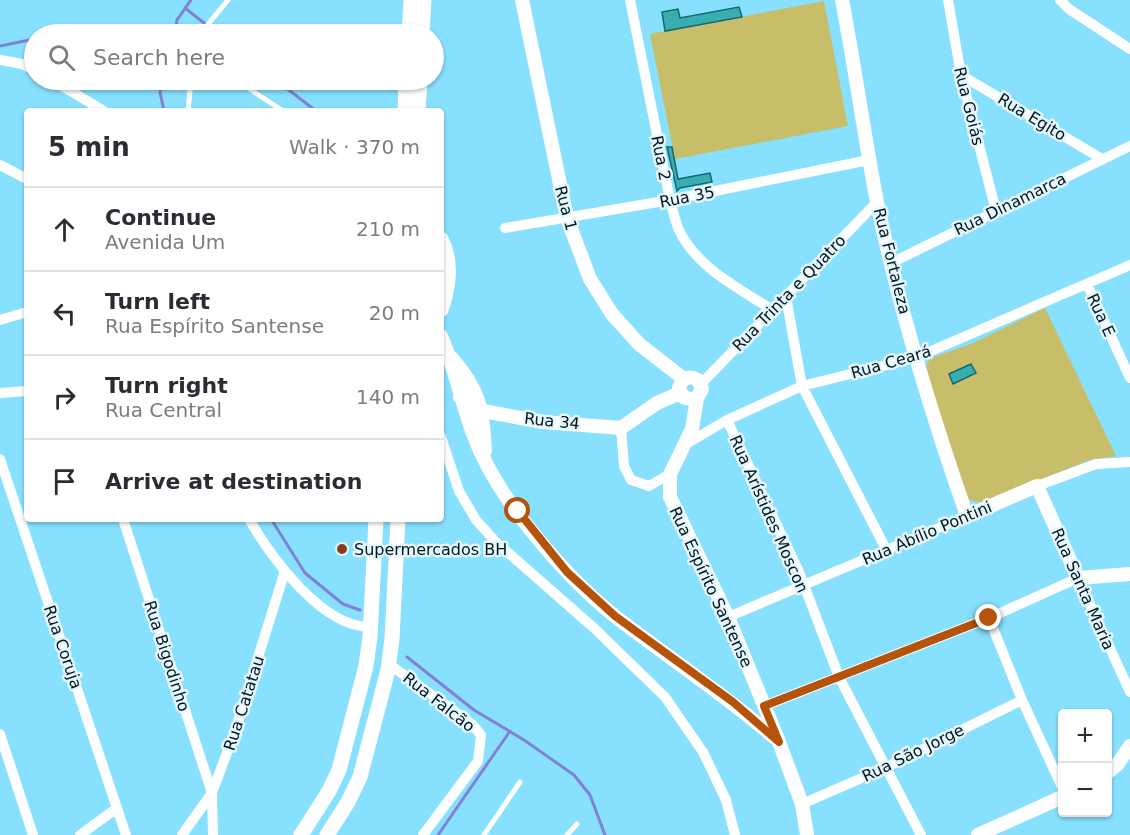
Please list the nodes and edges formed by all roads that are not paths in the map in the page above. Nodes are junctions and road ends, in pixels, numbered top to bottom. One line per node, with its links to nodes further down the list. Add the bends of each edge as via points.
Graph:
1 (228, 0): 9 (lane)
2 (411, 0): 10 (main road)
3 (424, 0): 11 (main road)
4 (523, 0): 34 (street, Rua 1)
5 (630, 0): 31 (street, Rua 2)
6 (842, 0): 28 (street, Rua Fortaleza)
7 (948, 0): 15 (street, Rua Goiás)
8 (1060, 0): 12 (street)
9 (209, 24)
10 (410, 24)
11 (423, 24)
12 (1130, 49)
13 (0, 60): 14 (street)
14 (24, 65)
15 (961, 75): 27 (street, Rua Egito); 33 (street, Rua Goiás)
16 (69, 90): 21 (street)
17 (190, 90): 22 (lane)
18 (251, 90): 23 (lane)
19 (406, 90): 24 (main road)
20 (419, 90): 25 (main road)
21 (99, 108)
22 (188, 108)
23 (278, 108)
24 (405, 108)
25 (418, 108)
26 (1130, 146): 27 (street, Rua Dinamarca)
27 (1102, 159): 33 (street, Rua Dinamarca)
28 (869, 160): 31 (street, Rua 35); 32 (street, Rua Fortaleza)
29 (0, 165): 30 (street)
30 (24, 177)
31 (670, 200): 34 (street, Rua 35); 42 (street, Rua 2, via 680,231 694,254 716,274)
32 (877, 202): 37 (street, Rua Fortaleza); 41 (street, Rua Trinta e Quatro)
33 (996, 211): 37 (street, Rua Dinamarca)
34 (567, 218): 35 (street, Rua 35); 49 (street, Rua 1, via 590,279 612,314 639,344)
35 (505, 228)
36 (444, 246): 40 (main road, via 449,271)
37 (891, 262): 47 (street, Rua Fortaleza)
38 (1130, 265): 39 (street, Rua Ceará)
39 (1087, 284): 47 (street, Rua Ceará); 48 (street, Rua E)
40 (444, 295)
41 (786, 297): 42 (street, Rua Trinta e Quatro); 51 (street)
42 (771, 309): 50 (street, Rua Trinta e Quatro)
43 (24, 312): 44 (street)
44 (0, 320)
45 (444, 344): 46 (street)
46 (449, 356): 55 (street); 57 (street, via 475,388)
47 (915, 358): 51 (street, Rua Ceará); 67 (street, Rua Fortaleza)
48 (1130, 378)
49 (684, 379): 50 (street, via 694,377); 54 (street)
50 (701, 384): 56 (street)
51 (802, 386): 58 (street, Rua Ceará); 72 (street)
52 (24, 391): 53 (street)
53 (0, 393)
54 (680, 393): 56 (street, via 687,399); 59 (street)
55 (459, 396): 57 (street); 63 (street)
56 (697, 398): 60 (street)
57 (483, 411): 59 (street, Rua 34, via 543,422); 63 (street)
58 (726, 420): 60 (street, Rua Ceará); 76 (street, Rua Arístides Moscon)
59 (621, 428): 65 (street, via 624,466 631,480 649,486)
60 (686, 444): 65 (street)
61 (444, 446): 107 (street, via 459,491 476,520 665,697 703,752 726,800)
62 (0, 459): 95 (street, Rua Coruja)
63 (485, 462): 86 (street, via 567,572 615,616 733,702)
64 (1130, 462): 66 (street, Rua Abílio Pontini, via 1095,464)
65 (670, 474): 77 (street, Rua Espírito Santense, via 673,507)
66 (1037, 486): 67 (street, Rua Abílio Pontini); 75 (street, Rua Santa Maria)
67 (967, 516): 72 (street, Rua Abílio Pontini)
68 (124, 522): 92 (street, Rua Bigodinho)
69 (251, 522): 73 (street)
70 (376, 522): 79 (main road)
71 (398, 522): 80 (main road)
72 (886, 551): 76 (street, Rua Abílio Pontini)
73 (285, 571): 79 (street, via 339,618 356,627); 92 (street, Rua Catatau)
74 (1130, 574): 75 (street)
75 (1078, 578): 78 (street); 82 (street, Rua Santa Maria)
76 (803, 584): 77 (street, Rua Abílio Pontini); 81 (street, Rua Arístides Moscon)
77 (728, 617): 84 (street, Rua Espírito Santense)
78 (989, 618): 81 (street); 83 (street)
79 (371, 627): 102 (main road, via 366,666 339,770)
80 (389, 664): 103 (main road, via 360,777); 104 (street, Rua Falcão, via 472,724 481,735 478,760)
81 (839, 677): 84 (street); 88 (street, Rua Arístides Moscon)
82 (1130, 692)
83 (1022, 700): 88 (street, Rua São Jorge); 90 (street)
84 (764, 706): 86 (street, Rua Espírito Santense)
85 (0, 734): 97 (street)
86 (779, 742): 94 (street, Rua Espírito Santense)
87 (1130, 746): 89 (street)
88 (887, 767): 94 (street, Rua São Jorge); 109 (street, Rua Arístides Moscon)
89 (1112, 769)
90 (1058, 778)
91 (520, 782): 105 (lane)
92 (212, 793): 100 (street); 101 (street, Rua Catatau)
93 (1058, 799): 110 (street)
94 (802, 804): 108 (street, Rua Espírito Santense)
95 (117, 808): 98 (street); 99 (street, Rua Coruja)
96 (577, 824): 106 (lane)
97 (33, 835)
98 (80, 835)
99 (126, 835)
100 (182, 835)
101 (213, 835)
102 (301, 835)
103 (327, 835)
104 (423, 835)
105 (484, 835)
106 (567, 835)
107 (735, 835)
108 (807, 835)
109 (921, 835)
110 (978, 835)

